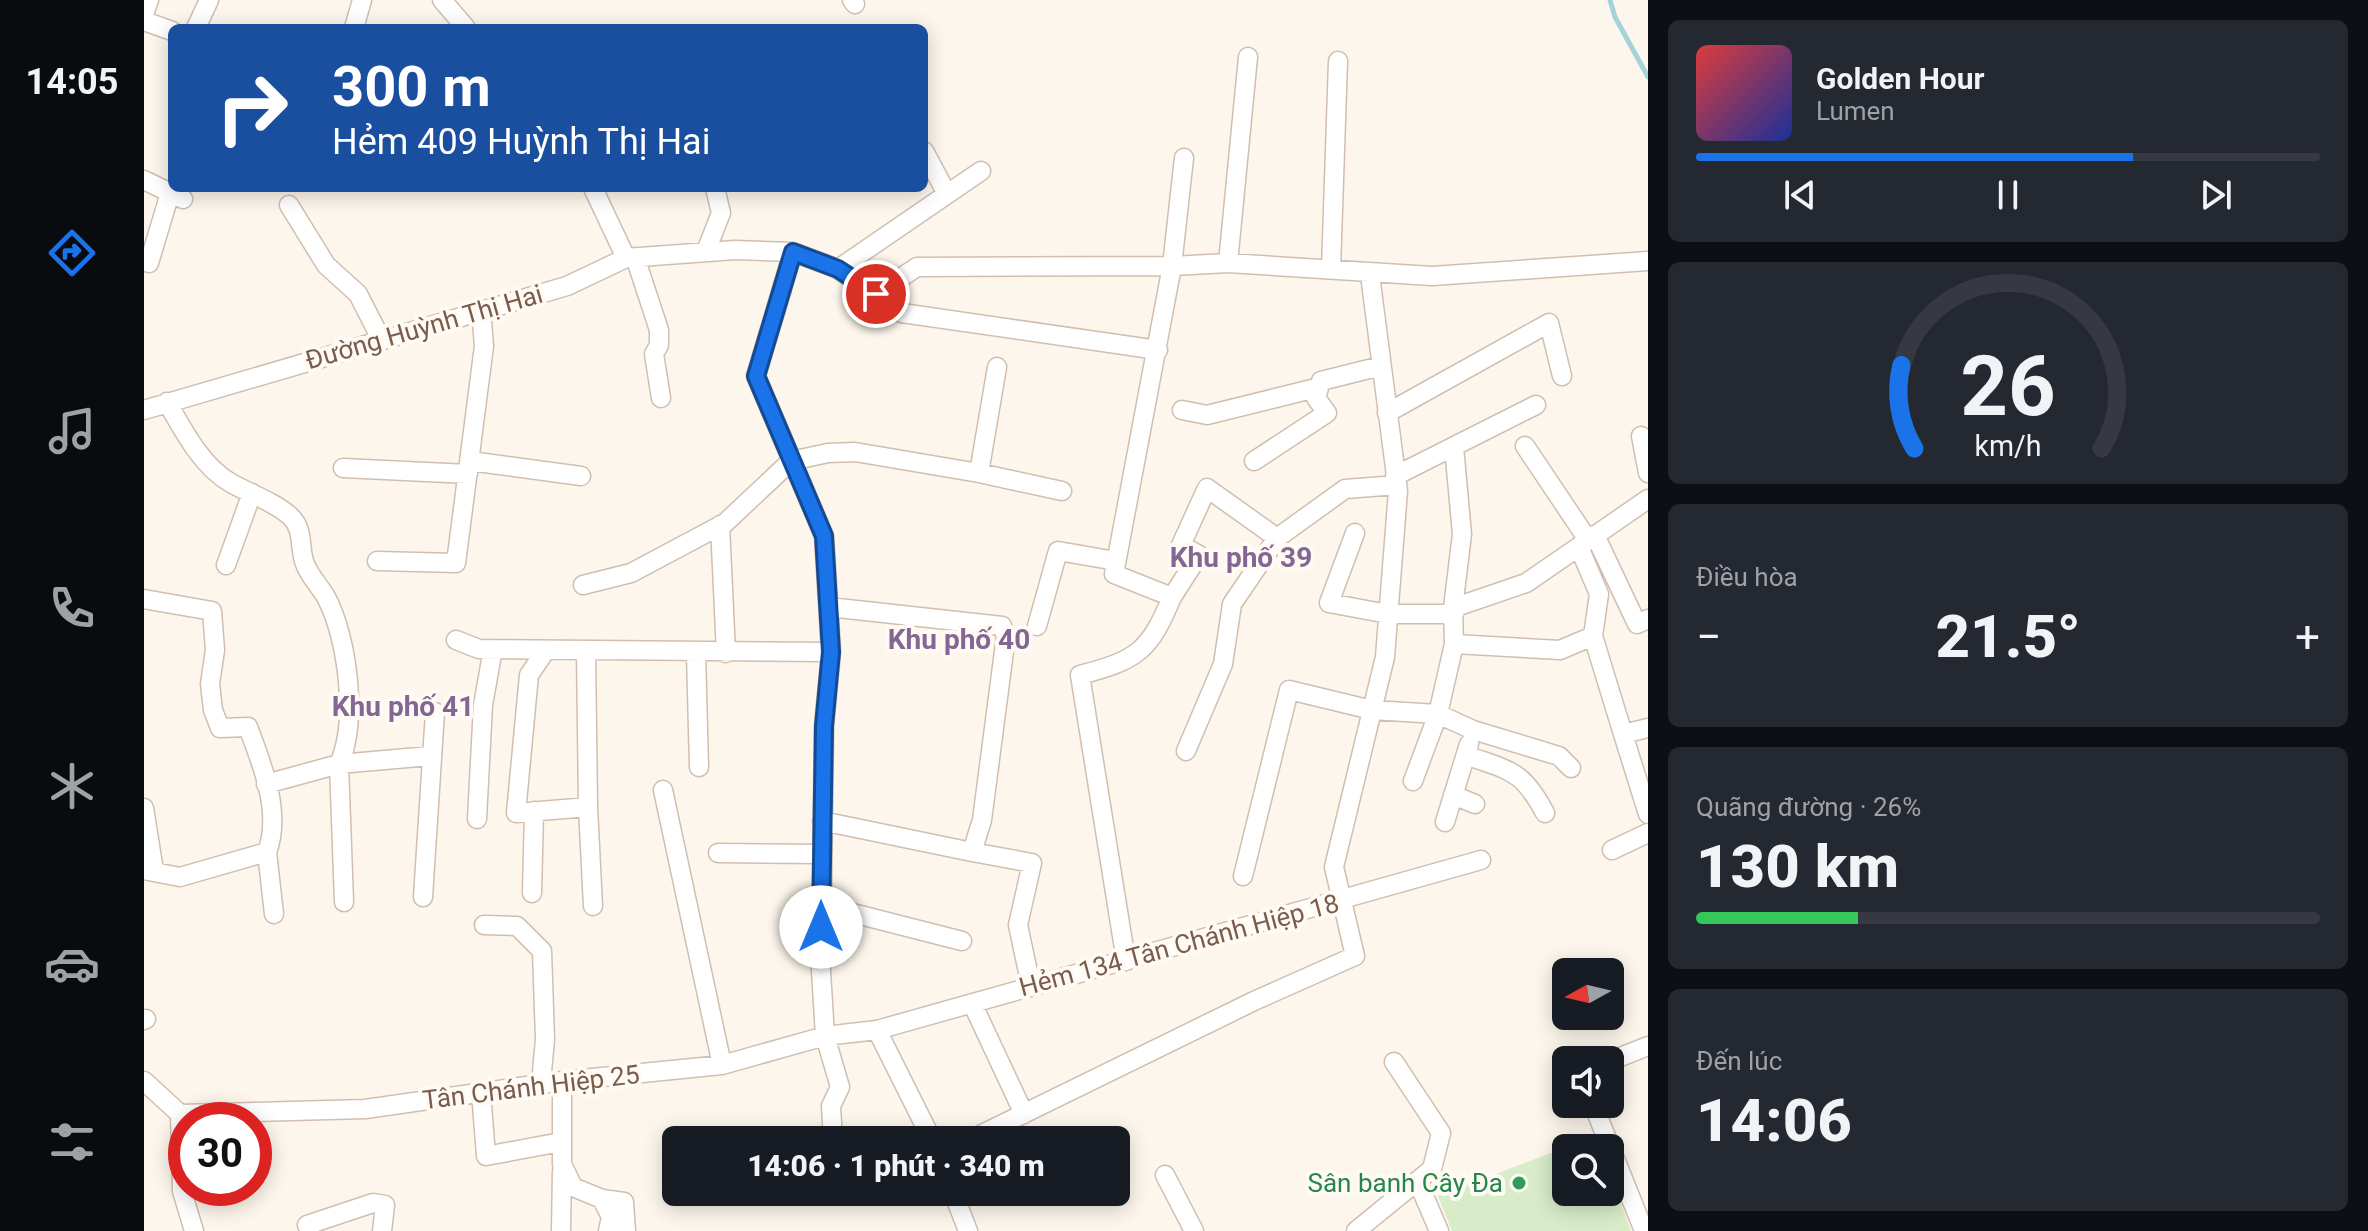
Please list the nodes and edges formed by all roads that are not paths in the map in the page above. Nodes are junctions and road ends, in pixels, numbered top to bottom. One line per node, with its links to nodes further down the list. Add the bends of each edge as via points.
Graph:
1 (149, 0): 5 (street)
2 (209, 0): 7 (street)
3 (362, 0): 8 (street)
4 (442, 0): 9 (street)
5 (144, 14)
6 (144, 21): 10 (street)
7 (198, 24)
8 (355, 24)
9 (463, 24)
10 (168, 30)
11 (1248, 57): 28 (street)
12 (1338, 61): 31 (street)
13 (928, 158): 21 (street)
14 (1184, 158): 29 (street)
15 (981, 171): 21 (street)
16 (144, 180): 17 (street)
17 (168, 192)
18 (169, 192): 27 (street, via 177,196)
19 (595, 192): 25 (street)
20 (716, 192): 23 (street, via 721,213)
21 (947, 194): 30 (street)
22 (289, 205): 35 (street, via 326,265 358,294)
23 (706, 251): 24 (street); 25 (street)
24 (793, 252): 30 (street); 50 (street, via 756,376)
25 (630, 258): 34 (street, Đường Huỳnh Thị Hai, via 567,286); 41 (street, via 659,330 654,354)
26 (1648, 261): 32 (street, via 1432,276)
27 (149, 263)
28 (1228, 263): 29 (street); 31 (street)
29 (1172, 266): 33 (street, via 917,267); 36 (street)
30 (838, 269): 33 (street)
31 (1331, 269): 32 (street)
32 (1370, 275): 37 (street)
33 (876, 294): 36 (street, via 902,313)
34 (481, 309): 35 (street, Đường Huỳnh Thị Hai); 53 (street, via 484,346)
35 (381, 339): 42 (street, Đường Huỳnh Thị Hai)
36 (1158, 350): 66 (street)
37 (1381, 366): 40 (street, via 1331,376); 46 (street)
38 (997, 367): 54 (street)
39 (1562, 376): 46 (street, via 1549,323)
40 (1316, 388): 45 (street, via 1214,414); 51 (street, via 1317,402 1327,413)
41 (661, 398)
42 (167, 402): 44 (street, Đường Huỳnh Thị Hai); 59 (street, via 187,438 215,471)
43 (1536, 405): 49 (street)
44 (144, 410)
45 (1182, 410)
46 (1387, 413): 57 (street)
47 (1641, 436): 55 (street)
48 (1525, 446): 64 (street)
49 (1454, 447): 57 (street); 72 (street, via 1462,534)
50 (791, 461): 54 (street, via 855,452); 61 (street); 71 (street, via 824,536)
51 (1254, 461)
52 (343, 468): 53 (street)
53 (469, 468): 56 (street); 65 (street, via 456,563)
54 (979, 473): 58 (street)
55 (1648, 473)
56 (581, 476)
57 (1396, 480): 63 (street, via 1345,489); 73 (street)
58 (1062, 491)
59 (252, 493): 67 (street); 94 (street, via 291,517 301,534 303,559 327,599 344,656 349,704 348,744)
60 (1648, 499): 64 (street)
61 (720, 525): 68 (street, via 631,573); 84 (street)
62 (1355, 533): 73 (street, via 1329,603)
63 (1277, 538): 69 (street, via 1207,488 1181,545 1199,555); 91 (street, via 1232,604 1223,664)
64 (1587, 541): 72 (street, via 1526,583); 74 (street, via 1637,624); 76 (street, via 1599,594)
65 (377, 561)
66 (1116, 561): 69 (street, via 1114,574); 75 (street, via 1058,551)
67 (226, 565)
68 (583, 585)
69 (1172, 597): 128 (street, via 1156,636 1125,663 1080,675)
70 (144, 599): 98 (street, via 212,611 213,710 220,728 248,727)
71 (829, 607): 82 (street); 113 (street, via 1002,626 1006,636 982,820)
72 (1454, 611): 73 (street); 78 (street)
73 (1388, 614): 85 (street, via 1385,657)
74 (1648, 619)
75 (1037, 626)
76 (1593, 636): 78 (street, via 1560,650); 90 (street)
77 (456, 640): 79 (street)
78 (1454, 644): 87 (street)
79 (493, 649): 80 (street); 107 (street, via 483,705)
80 (546, 650): 81 (street); 104 (street, via 529,675 516,813)
81 (586, 651): 83 (street); 102 (street)
82 (831, 652): 84 (street); 108 (street)
83 (696, 653): 84 (street); 95 (street)
84 (726, 653)
85 (1372, 710): 87 (street); 118 (street, via 1289,690); 121 (street, via 1334,867)
86 (435, 712): 93 (street)
87 (1438, 714): 89 (street); 97 (street)
88 (1648, 728): 90 (street)
89 (1473, 730): 92 (street); 96 (street, via 1559,756)
90 (1623, 734): 106 (street)
91 (1186, 751)
92 (1466, 755): 100 (street); 105 (street, via 1520,776)
93 (430, 756): 94 (street); 120 (street)
94 (339, 764): 98 (street); 122 (street)
95 (699, 767)
96 (1571, 768)
97 (1413, 781)
98 (266, 784): 112 (street, via 275,831)
99 (663, 790): 136 (street)
100 (1453, 795): 101 (street); 109 (street)
101 (1475, 804)
102 (588, 807): 104 (street); 124 (street)
103 (144, 808): 117 (street)
104 (534, 811): 119 (street)
105 (1545, 813)
106 (1648, 814)
107 (477, 819)
108 (822, 821): 113 (street); 115 (street)
109 (1445, 822)
110 (1648, 833): 111 (street)
111 (1612, 850)
112 (267, 852): 117 (street, via 180,877); 125 (street)
113 (972, 852): 129 (street, via 1032,863 1018,925)
114 (718, 853): 115 (street)
115 (821, 854): 123 (street)
116 (1481, 860): 121 (street, Hẻm 134 Tân Chánh Hiệp 18)
117 (149, 871)
118 (1243, 876)
119 (532, 893)
120 (423, 897)
121 (1340, 901): 128 (street, Hẻm 134 Tân Chánh Hiệp 18); 143 (street, via 1355,956)
122 (344, 902)
123 (821, 905): 127 (street); 132 (street)
124 (593, 906)
125 (274, 914)
126 (484, 925): 139 (street, via 517,926 542,951)
127 (962, 941)
128 (1126, 961): 129 (street, Hẻm 134 Tân Chánh Hiệp 18)
129 (1031, 986): 130 (street, Hẻm 134 Tân Chánh Hiệp 18)
130 (972, 1003): 131 (street, Hẻm 134 Tân Chánh Hiệp 18); 143 (street)
131 (877, 1030): 132 (street, Tân Chánh Hiệp 25); 146 (street)
132 (825, 1036): 136 (street, Tân Chánh Hiệp 25); 145 (street, via 840,1087 831,1106)
133 (1647, 1049): 134 (street)
134 (1624, 1056)
135 (1394, 1062): 151 (street, via 1441,1133 1432,1169)
136 (722, 1065): 138 (street, Tân Chánh Hiệp 25)
137 (144, 1081): 141 (street)
138 (562, 1081): 139 (street, Tân Chánh Hiệp 25); 148 (street)
139 (541, 1083): 140 (street, Tân Chánh Hiệp 25)
140 (481, 1092): 142 (street, Tân Chánh Hiệp 25, via 365,1109); 148 (street, via 486,1156)
141 (168, 1103)
142 (272, 1112)
143 (1024, 1114): 147 (street)
144 (1599, 1118): 165 (street)
145 (832, 1126)
146 (925, 1126)
147 (999, 1126)
148 (561, 1142): 149 (street)
149 (562, 1164): 152 (street, via 573,1187); 159 (street)
150 (1165, 1175): 156 (street)
151 (1418, 1182): 163 (street); 164 (street)
152 (602, 1199): 160 (street, via 611,1217); 161 (street, via 624,1202)
153 (186, 1206): 157 (street)
154 (958, 1206): 162 (street)
155 (307, 1225): 158 (street, via 373,1203 385,1205)
156 (1186, 1227)
157 (194, 1231)
158 (382, 1231)
159 (561, 1231)
160 (608, 1231)
161 (626, 1231)
162 (968, 1231)
163 (1356, 1231)
164 (1439, 1231)
165 (1644, 1231)

